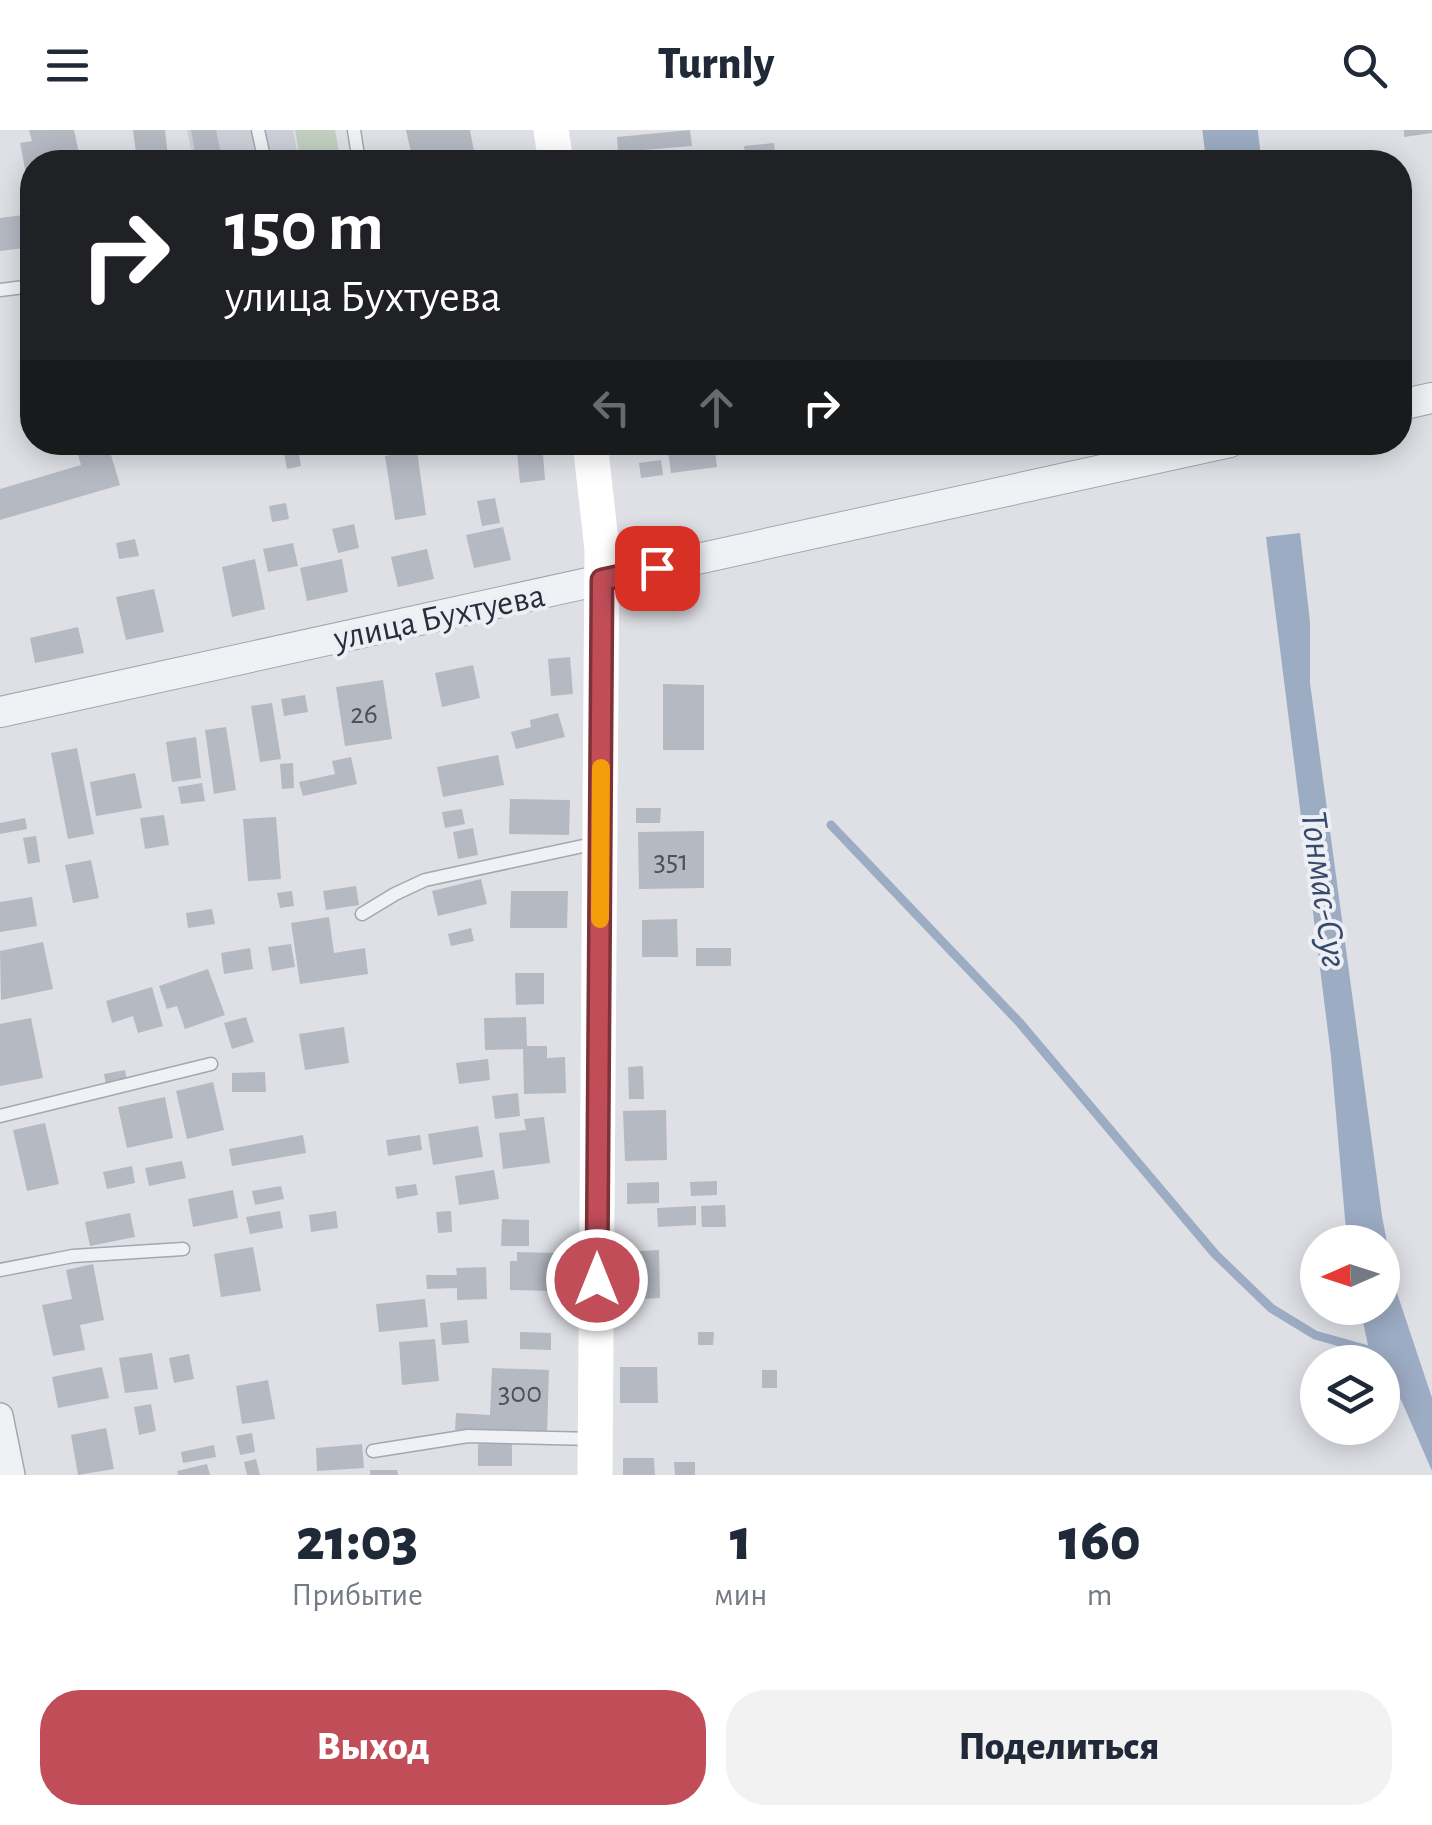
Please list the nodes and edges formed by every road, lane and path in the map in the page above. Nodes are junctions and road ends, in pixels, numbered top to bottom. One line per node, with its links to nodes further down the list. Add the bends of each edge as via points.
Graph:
1 (591, 455): 3 (main road)
2 (1171, 455): 3 (street, улица Бухтуева)
3 (602, 580): 4 (street, улица Бухтуева); 5 (main road)
4 (0, 712)
5 (600, 843): 6 (lane, via 425,880); 12 (main road)
6 (362, 914)
7 (211, 1064): 8 (lane)
8 (0, 1116)
9 (183, 1248): 10 (lane, via 73,1256)
10 (0, 1270)
11 (0, 1416): 14 (street)
12 (595, 1439): 13 (lane, via 468,1436); 15 (main road)
13 (373, 1451)
14 (12, 1475)
15 (595, 1475)

